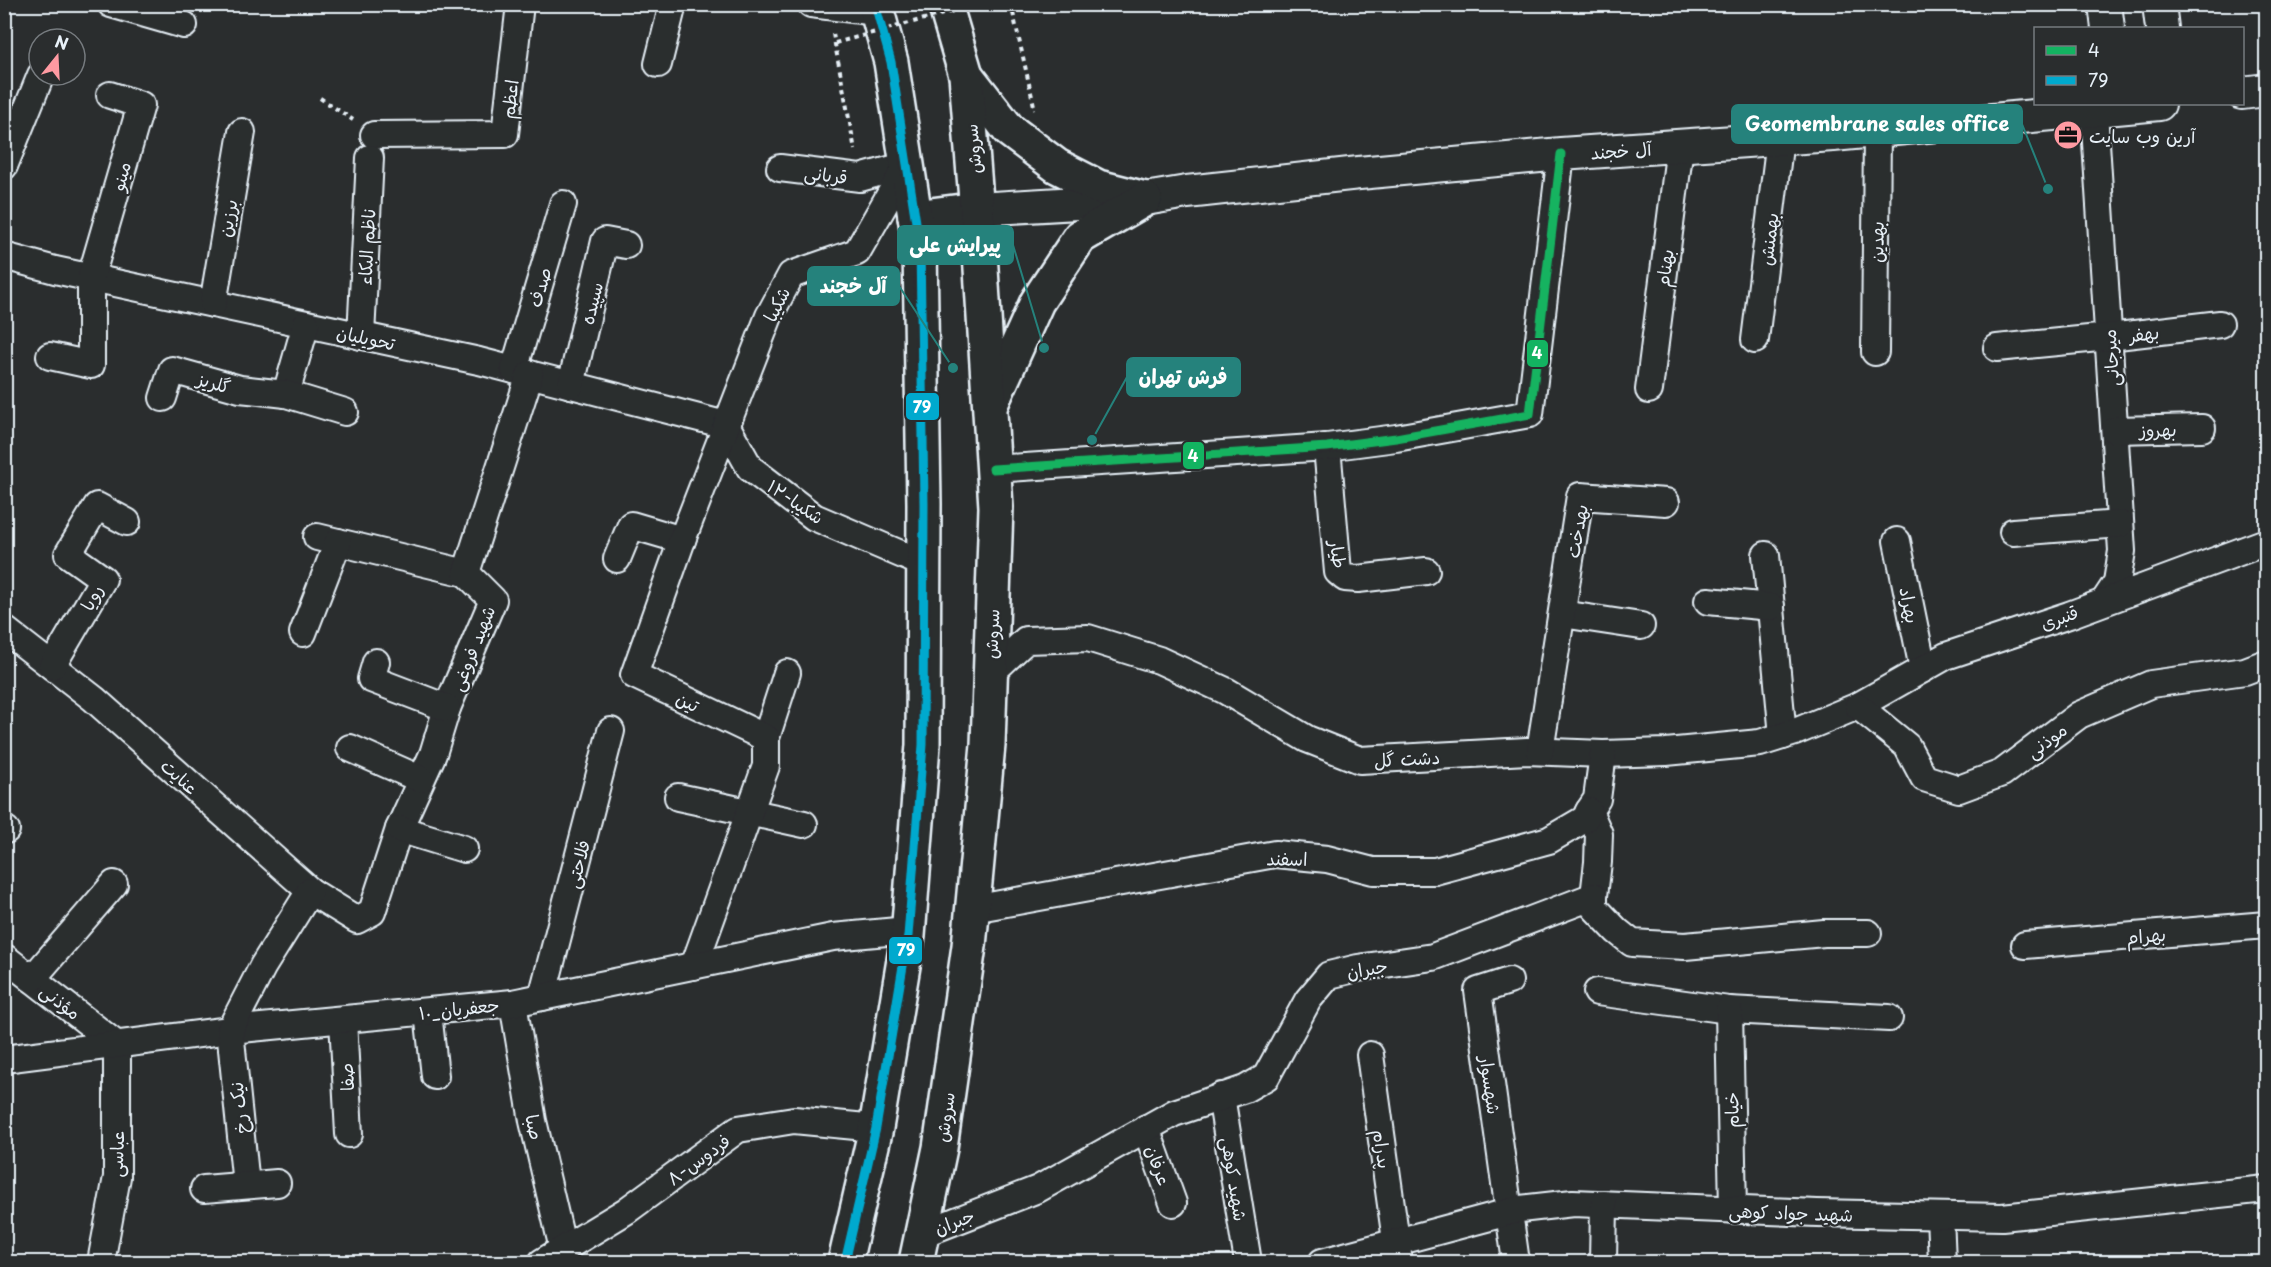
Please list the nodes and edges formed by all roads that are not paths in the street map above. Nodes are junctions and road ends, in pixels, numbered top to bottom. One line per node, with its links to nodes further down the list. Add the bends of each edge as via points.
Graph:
1 (111, 4): 9 (street)
2 (520, 4): 23 (street, اعظم, via 505,134)
3 (673, 4): 12 (street)
4 (945, 4): 13 (main road, سروش)
5 (2105, 4): 10 (street)
6 (2159, 4): 11 (street)
7 (818, 6): 8 (street)
8 (876, 8): 26 (main road, via 891,62)
9 (183, 25)
10 (2108, 27)
11 (2162, 27)
12 (658, 64)
13 (966, 75): 29 (main road, via 1009,130 1057,166 1098,187); 31 (main road, سروش)
14 (36, 87): 27 (street)
15 (2266, 90): 16 (street)
16 (2244, 93)
17 (110, 95): 35 (street, مینو, via 141,105)
18 (2147, 105): 19 (street, آل خجند)
19 (2110, 108): 20 (street, آل خجند); 40 (street, میرجانی)
20 (1877, 131): 22 (street, آل خجند); 43 (street, بهدین)
21 (242, 132): 36 (street, برزین)
22 (1780, 139): 24 (street, آل خجند); 41 (street, بهمنش)
23 (372, 146): 39 (street, ناظم البکاء)
24 (1680, 146): 25 (street, آل خجند); 47 (street, بهنام)
25 (1561, 154): 29 (street, آل خجند, via 1198,190); 55 (street, via 1530,414)
26 (907, 165): 28 (street, قربانی, via 860,178); 32 (main road); 52 (street, شکیبا, via 857,252 791,275 769,316)
27 (4, 166)
28 (780, 168)
29 (1145, 199): 31 (street, آل خجند); 50 (main road, via 1080,237 1036,302)
30 (563, 204): 45 (street, صدف)
31 (977, 209): 32 (main road); 50 (main road, سروش)
32 (915, 217): 66 (main road, via 920,248)
33 (626, 245): 46 (street, سپیده, via 605,241)
34 (4, 256): 35 (street, تحویلیان)
35 (91, 278): 36 (street, تحویلیان); 44 (street, via 91,365)
36 (213, 304): 37 (street, تحویلیان)
37 (306, 324): 39 (street, تحویلیان); 48 (street)
38 (2220, 324): 40 (street, بهفر)
39 (361, 336): 45 (street, تحویلیان)
40 (2109, 338): 42 (street, بهفر); 54 (street, میرجانی)
41 (1755, 340)
42 (1997, 348)
43 (1875, 352)
44 (50, 356)
45 (522, 372): 46 (street, تحویلیان); 68 (street)
46 (571, 385): 52 (street, تحویلیان)
47 (1649, 390)
48 (286, 394): 49 (street, گلریز, via 240,389 172,370); 51 (street, گلریز)
49 (163, 398)
50 (990, 407): 56 (main road, سروش)
51 (345, 412)
52 (726, 425): 61 (street, تین); 66 (street, ۱۲-شکیبا, via 750,468 814,517)
53 (2202, 428): 54 (street, بهروز)
54 (2115, 430): 59 (street, میرجانی)
55 (1327, 447): 56 (street); 67 (street, طیار, via 1338,572 1345,578 1358,579)
56 (993, 469): 81 (main road, سروش, via 996,507)
57 (1666, 502): 72 (street, بهدخت, via 1580,496)
58 (127, 522): 78 (street, رویا, via 98,506 68,554 103,579)
59 (2120, 524): 60 (street); 69 (street, میرجانی, via 2122,551 2117,582)
60 (2013, 532)
61 (682, 540): 65 (street, via 631,525); 86 (street, تین, via 634,675)
62 (1897, 541): 79 (street, بهراد)
63 (2266, 542): 69 (street, قنبری)
64 (1766, 555): 71 (street)
65 (617, 559)
66 (924, 564): 103 (main road, via 923,745)
67 (1426, 571)
68 (466, 573): 75 (street, via 327,539); 83 (street, شهید فروغی, via 493,600)
69 (2105, 600): 79 (street, قنبری, via 1946,657)
70 (1708, 602): 71 (street)
71 (1771, 608): 85 (street)
72 (1562, 614): 73 (street); 88 (street, بهدخت)
73 (1641, 626)
74 (4, 629): 78 (street, عنایت)
75 (303, 633)
76 (376, 662): 83 (street, via 371,679)
77 (2266, 663): 82 (street, موذنی, via 2245,671 2151,684 2079,715 2002,773 1959,789 1924,778 1906,746)
78 (52, 666): 98 (street, عنایت)
79 (1923, 669): 82 (street, قنبری)
80 (787, 673): 86 (street)
81 (990, 674): 88 (street, دشت گل, via 1026,640 1088,638 1159,660 1226,691 1307,739 1360,760); 100 (main road, سروش, via 988,745)
82 (1858, 706): 85 (street, دشت گل)
83 (447, 708): 90 (street, شهید فروغی, via 433,754)
84 (611, 731): 111 (street, فلاحتی)
85 (1783, 736): 89 (street, دشت گل, via 1666,752)
86 (766, 738): 93 (street, via 766,766)
87 (350, 748): 90 (street)
88 (1540, 751): 89 (street, دشت گل)
89 (1603, 754): 92 (street, via 1597,799)
90 (420, 779): 95 (street, شهید فروغی)
91 (678, 797): 93 (street)
92 (1590, 811): 99 (street, via 1599,834); 100 (street, اسفند, via 1585,819 1549,840 1435,871 1373,871 1328,859 1275,854)
93 (749, 813): 94 (street); 107 (street)
94 (804, 824)
95 (399, 829): 96 (street); 101 (street, شهید فروغی, via 372,912)
96 (465, 849)
97 (114, 884): 108 (street)
98 (310, 891): 101 (street, عنایت); 117 (street, via 263,966)
99 (1593, 896): 104 (street, via 1594,907 1632,943 1685,946 1824,933); 122 (street, جبران, via 1433,957 1329,975 1308,1000 1266,1077)
100 (973, 909): 135 (main road, سروش, via 940,1148)
101 (357, 920)
102 (2266, 925): 105 (street, بهرام)
103 (908, 930): 107 (street, ۱۰_جعفریان, via 833,937); 123 (main road)
104 (1868, 933)
105 (2025, 945)
106 (4, 957): 108 (street, مؤذنی)
107 (694, 966): 111 (street, ۱۰_جعفریان)
108 (32, 979): 118 (street, مؤذنی)
109 (1509, 981): 133 (street, شهسوار, via 1478,991)
110 (1597, 992): 113 (street)
111 (542, 997): 112 (street, ۱۰_جعفریان)
112 (513, 1002): 114 (street, ۱۰_جعفریان); 137 (street, صبا)
113 (1729, 1010): 115 (street); 132 (street, خیام)
114 (428, 1012): 116 (street, ۱۰_جعفریان); 121 (street)
115 (1889, 1018)
116 (344, 1020): 117 (street, ۱۰_جعفریان); 125 (street, صفا)
117 (230, 1030): 118 (street, ۱۰_جعفریان); 127 (street, نیک رخ)
118 (117, 1045): 120 (street, ۱۰_جعفریان); 138 (street, عباسی, via 117,1177)
119 (1370, 1055): 136 (street, پدرام)
120 (4, 1059)
121 (435, 1076)
122 (1221, 1096): 124 (street, جبران); 140 (street, شهید کوهی)
123 (876, 1128): 137 (street, ۸-فردوس, via 794,1120 738,1130 626,1211); 139 (main road)
124 (1146, 1128): 130 (street, عرفان); 135 (street, جبران, via 1038,1189)
125 (349, 1134)
126 (277, 1183): 127 (street)
127 (246, 1185): 128 (street)
128 (204, 1189)
129 (2266, 1189): 134 (street, شهید جواد کوهی, via 2002,1217)
130 (1173, 1203)
131 (1604, 1204): 132 (street, شهید جواد کوهی); 133 (street, شهید جواد کوهی, via 1573,1203); 143 (street)
132 (1733, 1210): 134 (street, شهید جواد کوهی)
133 (1510, 1212): 136 (street, شهید جواد کوهی); 142 (street)
134 (1940, 1216): 144 (street)
135 (919, 1248)
136 (1398, 1253): 141 (street, شهید جواد کوهی)
137 (552, 1256)
138 (101, 1263)
139 (844, 1263)
140 (1248, 1263)
141 (1322, 1263)
142 (1516, 1263)
143 (1603, 1263)
144 (1942, 1263)

